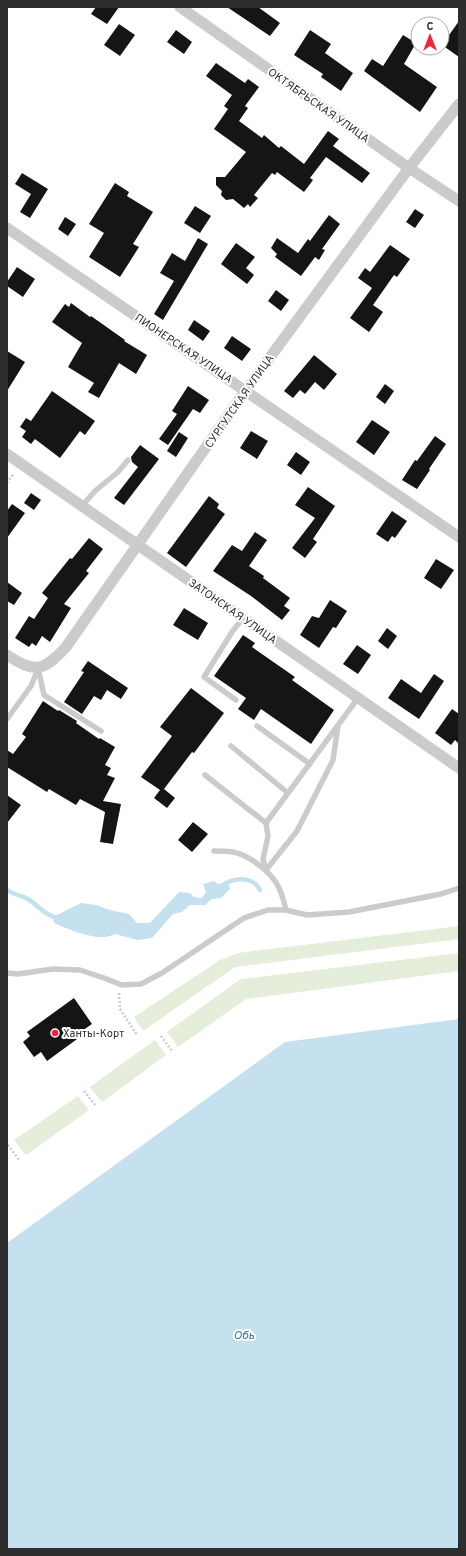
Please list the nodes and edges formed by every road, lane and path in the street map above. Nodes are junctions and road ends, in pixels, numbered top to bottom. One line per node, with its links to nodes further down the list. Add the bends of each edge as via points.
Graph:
1 (180, 7): 3 (street, ОКТЯБРЬСКАЯ УЛИЦА)
2 (459, 104): 3 (street, СУРГУТСКАЯ УЛИЦА)
3 (409, 168): 4 (street, ОКТЯБРЬСКАЯ УЛИЦА); 6 (street, СУРГУТСКАЯ УЛИЦА)
4 (459, 201)
5 (7, 228): 6 (street, ПИОНЕРСКАЯ УЛИЦА)
6 (246, 390): 10 (street, ПИОНЕРСКАЯ УЛИЦА); 11 (street, СУРГУТСКАЯ УЛИЦА)
7 (7, 454): 9 (street, ЗАТОНСКАЯ УЛИЦА)
8 (128, 460): 9 (lane)
9 (82, 506): 11 (street, ЗАТОНСКАЯ УЛИЦА)
10 (459, 537)
11 (138, 544): 12 (street, ЗАТОНСКАЯ УЛИЦА); 14 (street, СУРГУТСКАЯ УЛИЦА, via 66,647 54,660)
12 (243, 618): 15 (street, ЗАТОНСКАЯ УЛИЦА); 16 (lane, via 204,677)
13 (7, 656): 14 (street, via 22,665)
14 (38, 668): 17 (lane, via 32,686); 20 (lane, via 44,695)
15 (358, 698): 19 (lane); 23 (street, ЗАТОНСКАЯ УЛИЦА)
16 (236, 700)
17 (7, 719)
18 (257, 726): 22 (lane)
19 (338, 726): 22 (lane); 28 (lane, via 334,760 297,832)
20 (101, 731)
21 (230, 746): 25 (lane)
22 (310, 764): 25 (lane)
23 (459, 768)
24 (205, 774): 26 (lane)
25 (288, 793): 26 (lane)
26 (266, 823): 28 (lane, via 268,836 263,859)
27 (214, 851): 28 (lane, via 234,852 249,858)
28 (266, 870): 30 (lane, via 275,880)
29 (459, 888): 30 (lane, via 441,894 349,912 307,915)
30 (286, 910): 32 (lane, via 268,910 244,918 162,973 141,984)
31 (7, 973): 32 (lane, via 53,969 80,970)
32 (122, 985): 33 (path, via 119,995 120,1009)
33 (137, 1035)
34 (161, 1036): 35 (path)
35 (172, 1051)
36 (84, 1091): 37 (path)
37 (96, 1106)
38 (8, 1145): 39 (path)
39 (20, 1160)

